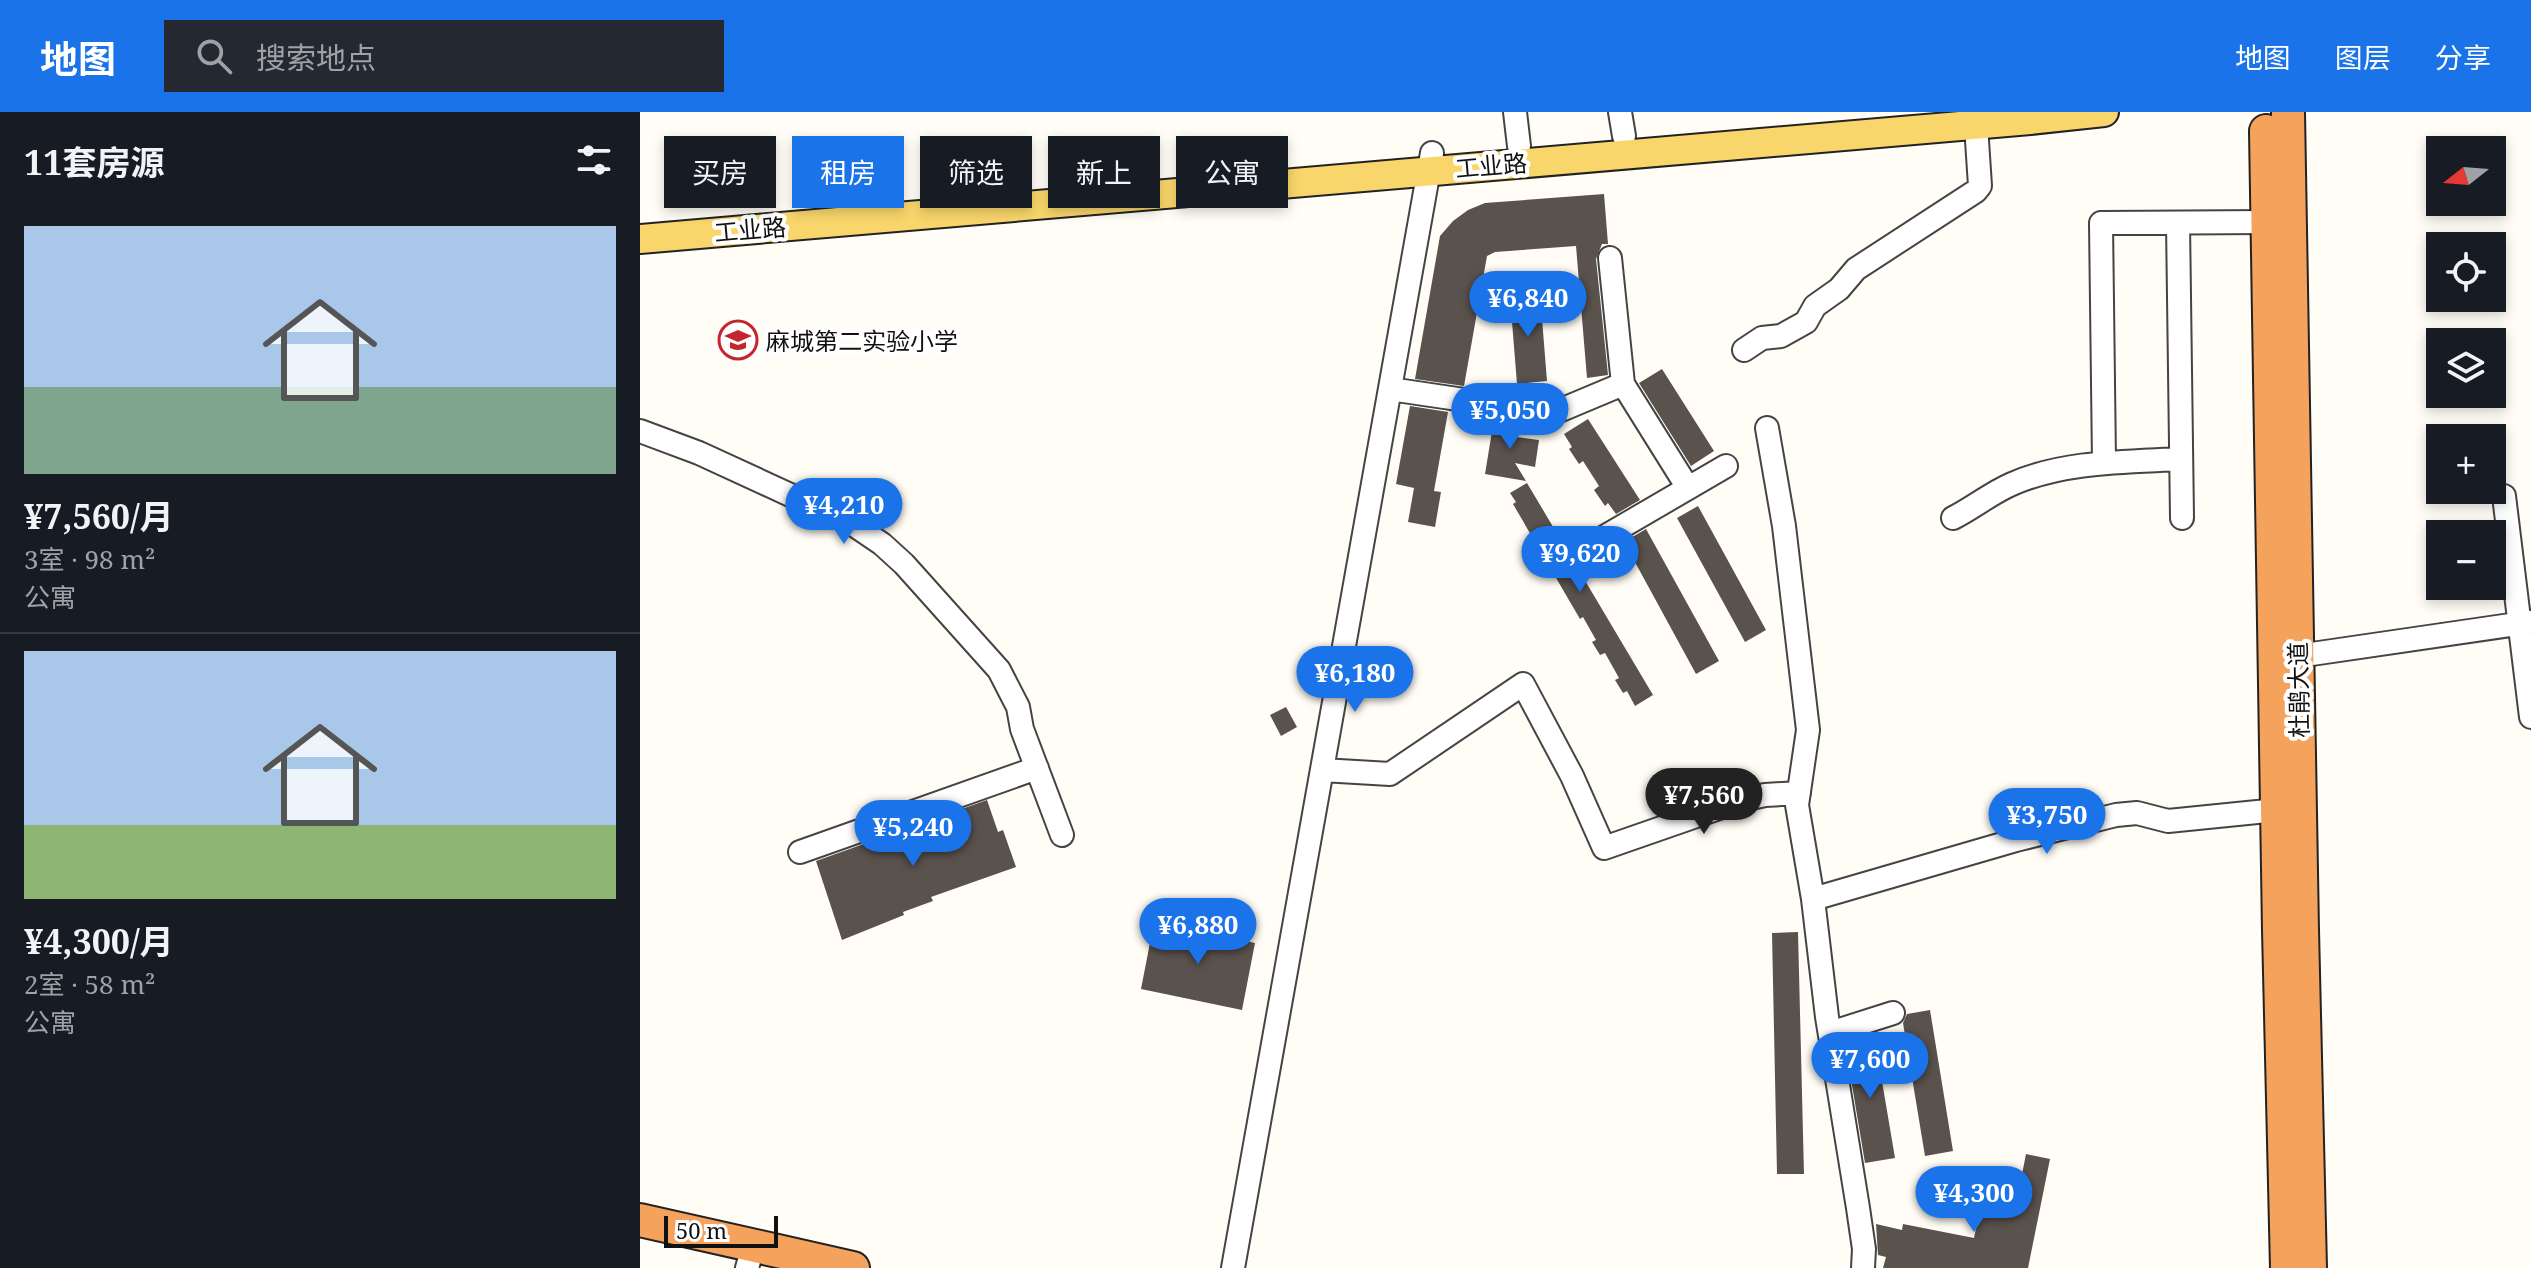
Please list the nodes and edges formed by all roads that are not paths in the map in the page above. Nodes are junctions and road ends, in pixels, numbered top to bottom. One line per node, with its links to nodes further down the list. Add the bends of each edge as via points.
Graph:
1 (1515, 112): 8 (street)
2 (1925, 112): 6 (main road, 工业路)
3 (2104, 112): 7 (main road, 工业路)
4 (2266, 112): 11 (highway, 杜鹃大道)
5 (2288, 112): 29 (highway, 杜鹃大道)
6 (1622, 124): 8 (main road, 工业路)
7 (1976, 125): 9 (main road, 工业路); 15 (street, via 1976,191 1856,269 1815,306 1806,322)
8 (1519, 146): 9 (main road, 工业路)
9 (1431, 162): 10 (main road, 工业路); 13 (main road, 工业路); 17 (street)
10 (640, 221)
11 (2268, 222): 12 (street); 34 (highway, 杜鹃大道)
12 (2178, 223): 20 (street); 21 (street, via 2101,223)
13 (640, 239)
14 (1610, 258): 16 (street)
15 (1744, 350)
16 (1623, 384): 17 (street, via 1561,410 1538,411); 23 (street)
17 (1390, 389): 32 (street)
18 (1767, 428): 33 (street, via 1808,730)
19 (640, 431): 31 (street, via 851,523 882,544 999,670 1018,707)
20 (2181, 459): 21 (street); 26 (street)
21 (2104, 462): 25 (street, via 2008,485)
22 (1726, 466): 23 (street)
23 (1688, 488): 27 (street)
24 (2505, 504): 28 (street)
25 (1953, 518)
26 (2182, 518)
27 (1587, 547)
28 (2525, 622): 29 (street); 30 (street)
29 (2298, 656): 47 (highway, 杜鹃大道)
30 (2531, 717)
31 (1037, 768): 35 (street); 36 (street)
32 (1322, 770): 33 (street, via 1390,774 1523,684 1604,848 1742,800); 44 (street)
33 (1799, 793): 37 (street)
34 (2277, 810): 37 (street, via 2168,821 2137,813 2116,815); 46 (highway, 杜鹃大道)
35 (1062, 835)
36 (800, 852)
37 (1813, 899): 39 (street)
38 (1893, 1013): 39 (street)
39 (1830, 1033): 45 (street)
40 (640, 1220): 43 (highway)
41 (640, 1237): 42 (highway)
42 (759, 1266)
43 (853, 1268)
44 (1233, 1268)
45 (1863, 1268)
46 (2287, 1268)
47 (2310, 1268)

